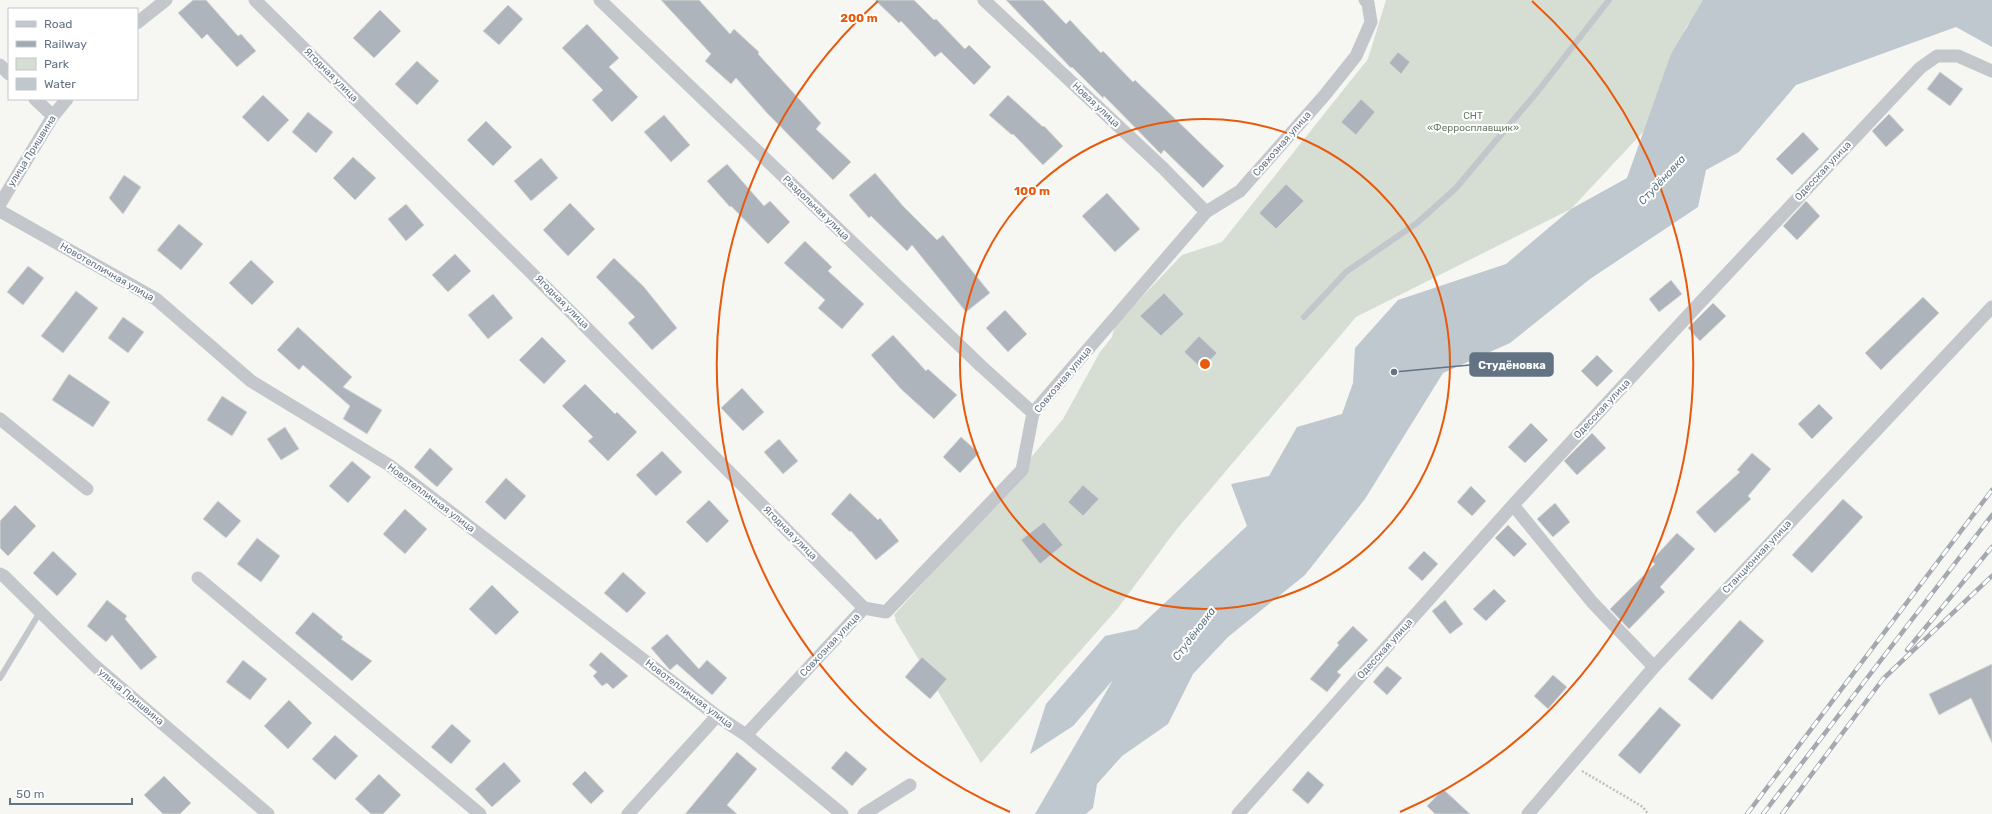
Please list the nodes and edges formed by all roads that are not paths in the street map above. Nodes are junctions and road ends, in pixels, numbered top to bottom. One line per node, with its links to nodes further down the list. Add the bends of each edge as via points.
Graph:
1 (166, 0): 7 (street)
2 (255, 0): 25 (street, Ягодная улица, via 575,316)
3 (600, 0): 19 (street, Раздольная улица, via 975,361)
4 (984, 0): 16 (street, Новая улица)
5 (1609, 0): 18 (lane, via 1538,91 1456,188 1416,223 1346,272)
6 (1367, 2): 16 (street, Совхозная улица, via 1371,22 1356,56 1240,192)
7 (138, 22)
8 (0, 65): 10 (street)
9 (1992, 71): 22 (street, Одесская улица, via 1958,56 1937,56 1920,68)
10 (8, 73)
11 (36, 100): 13 (street)
12 (66, 100): 13 (street, улица Пришвина)
13 (53, 116): 14 (street, улица Пришвина)
14 (0, 204)
15 (0, 211): 29 (street, Новотепличная улица, via 156,300 251,381 388,465)
16 (1206, 212): 19 (street, Совхозная улица)
17 (1992, 307): 27 (street, Станционная улица)
18 (1304, 317)
19 (1033, 413): 25 (street, Совхозная улица, via 1022,470 886,612)
20 (0, 419): 21 (street)
21 (87, 488)
22 (1513, 505): 27 (street, via 1592,602); 37 (street, Одесская улица)
23 (0, 574): 26 (street, улица Пришвина)
24 (198, 578): 33 (street)
25 (864, 608): 30 (street, Совхозная улица)
26 (40, 612): 28 (lane); 32 (street, улица Пришвина, via 94,666)
27 (1654, 668): 38 (street, Станционная улица)
28 (0, 678)
29 (717, 716): 30 (street, Новотепличная улица); 34 (street)
30 (746, 735): 35 (street, Новотепличная улица)
31 (910, 785): 36 (street)
32 (268, 814)
33 (480, 814)
34 (628, 814)
35 (842, 814)
36 (864, 814)
37 (1238, 814)
38 (1528, 814)

